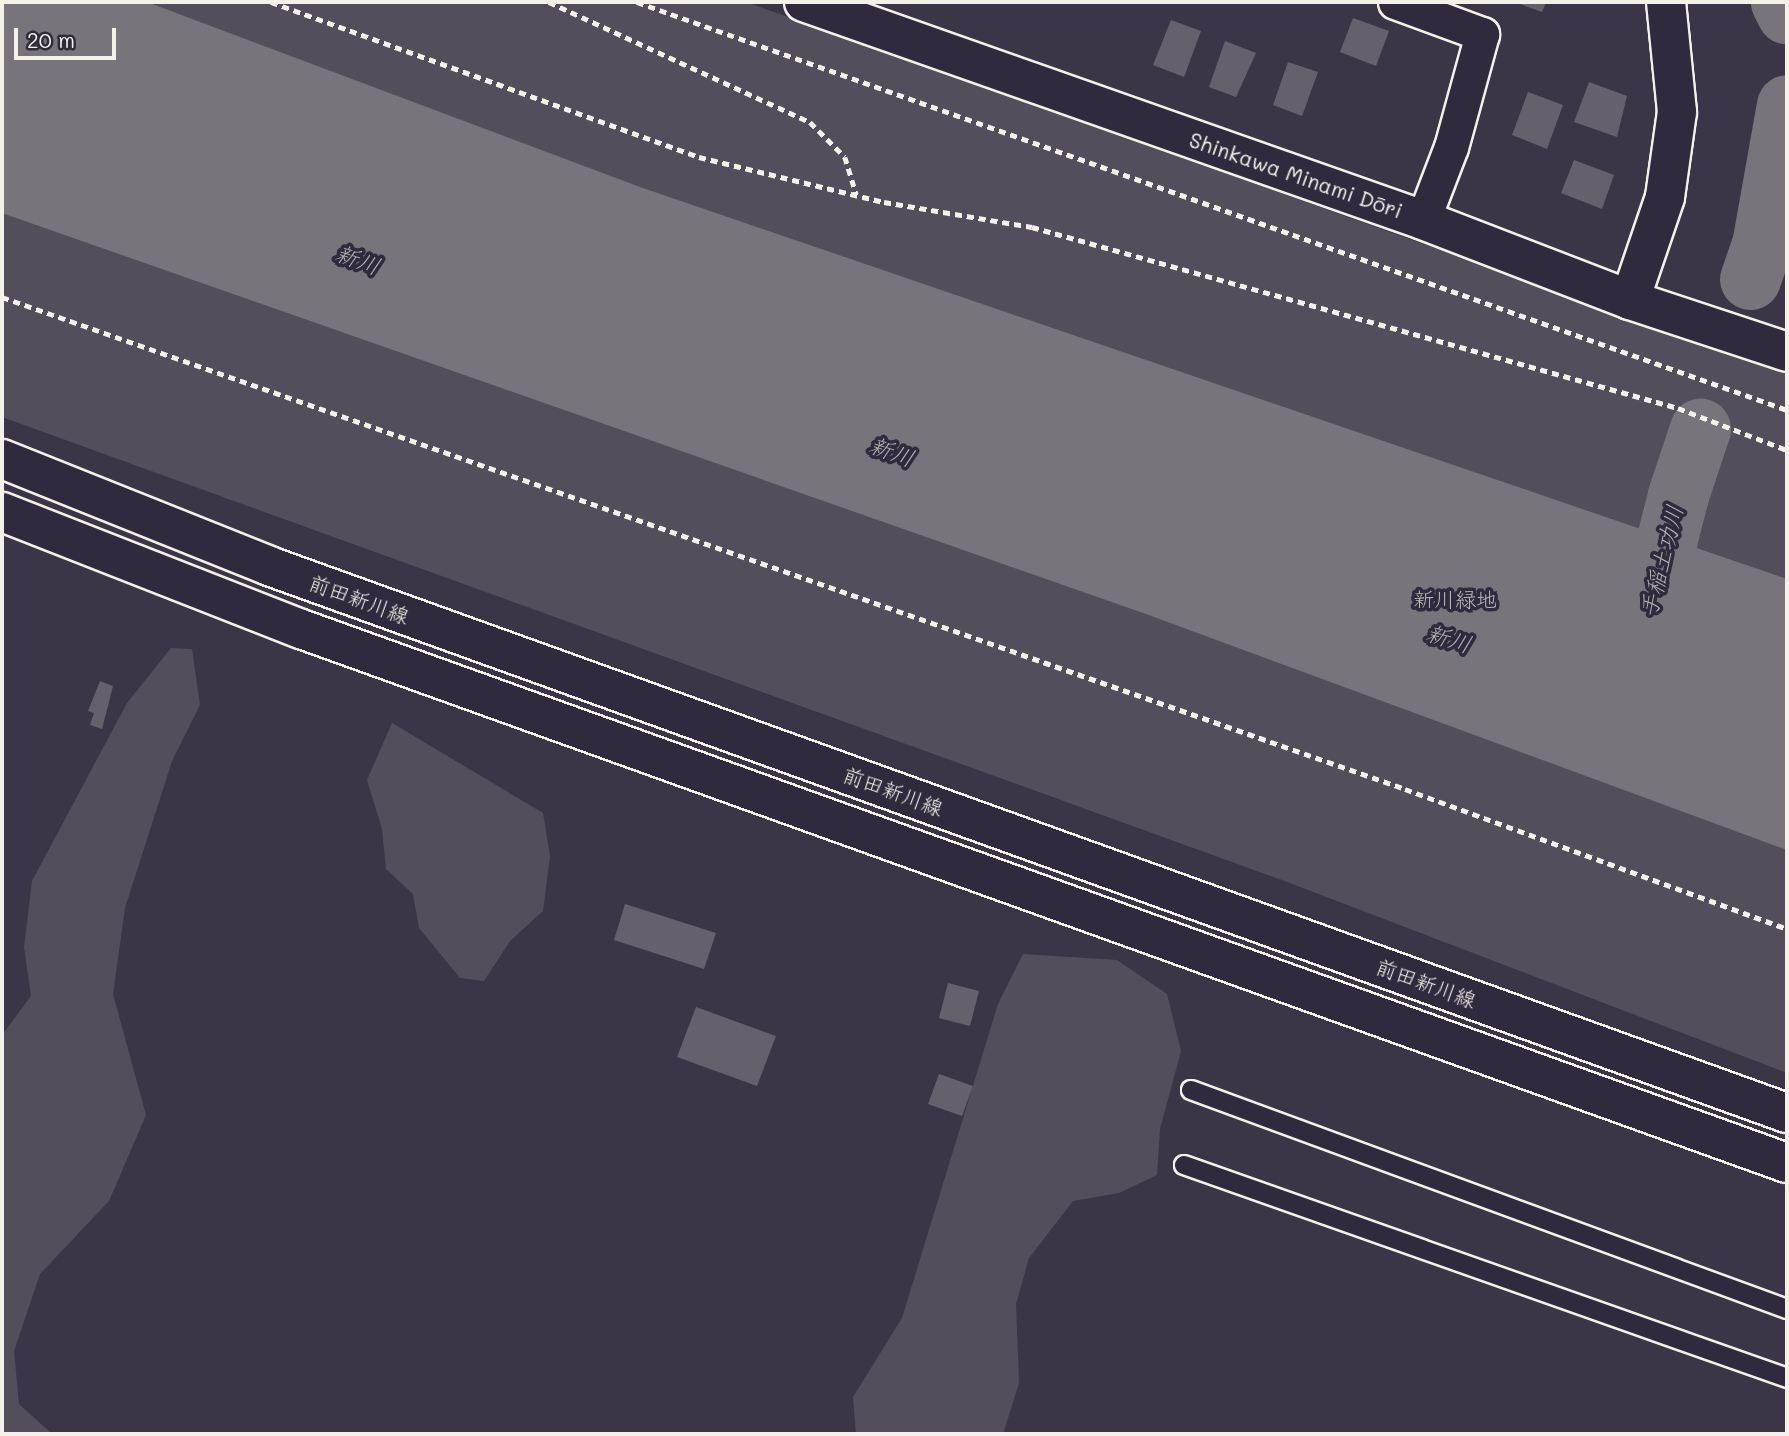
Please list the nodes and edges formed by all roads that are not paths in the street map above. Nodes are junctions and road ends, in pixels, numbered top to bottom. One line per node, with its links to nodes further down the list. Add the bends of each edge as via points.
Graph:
1 (804, 2): 4 (main road, Shinkawa Minami Dōri)
2 (1395, 2): 5 (street, via 1482,34 1451,147)
3 (1666, 2): 6 (main road, via 1677,112 1665,197)
4 (844, 9): 5 (main road, Shinkawa Minami Dōri)
5 (1423, 220): 6 (main road, Shinkawa Minami Dōri)
6 (1630, 300): 7 (main road, Shinkawa Minami Dōri)
7 (1787, 352)
8 (2, 459): 11 (main road, 前田新川線, via 269,566)
9 (2, 512): 12 (main road, via 300,629)
10 (1191, 1090): 14 (lane)
11 (1787, 1113)
12 (1787, 1163)
13 (1184, 1165): 15 (lane)
14 (1787, 1308)
15 (1787, 1378)

